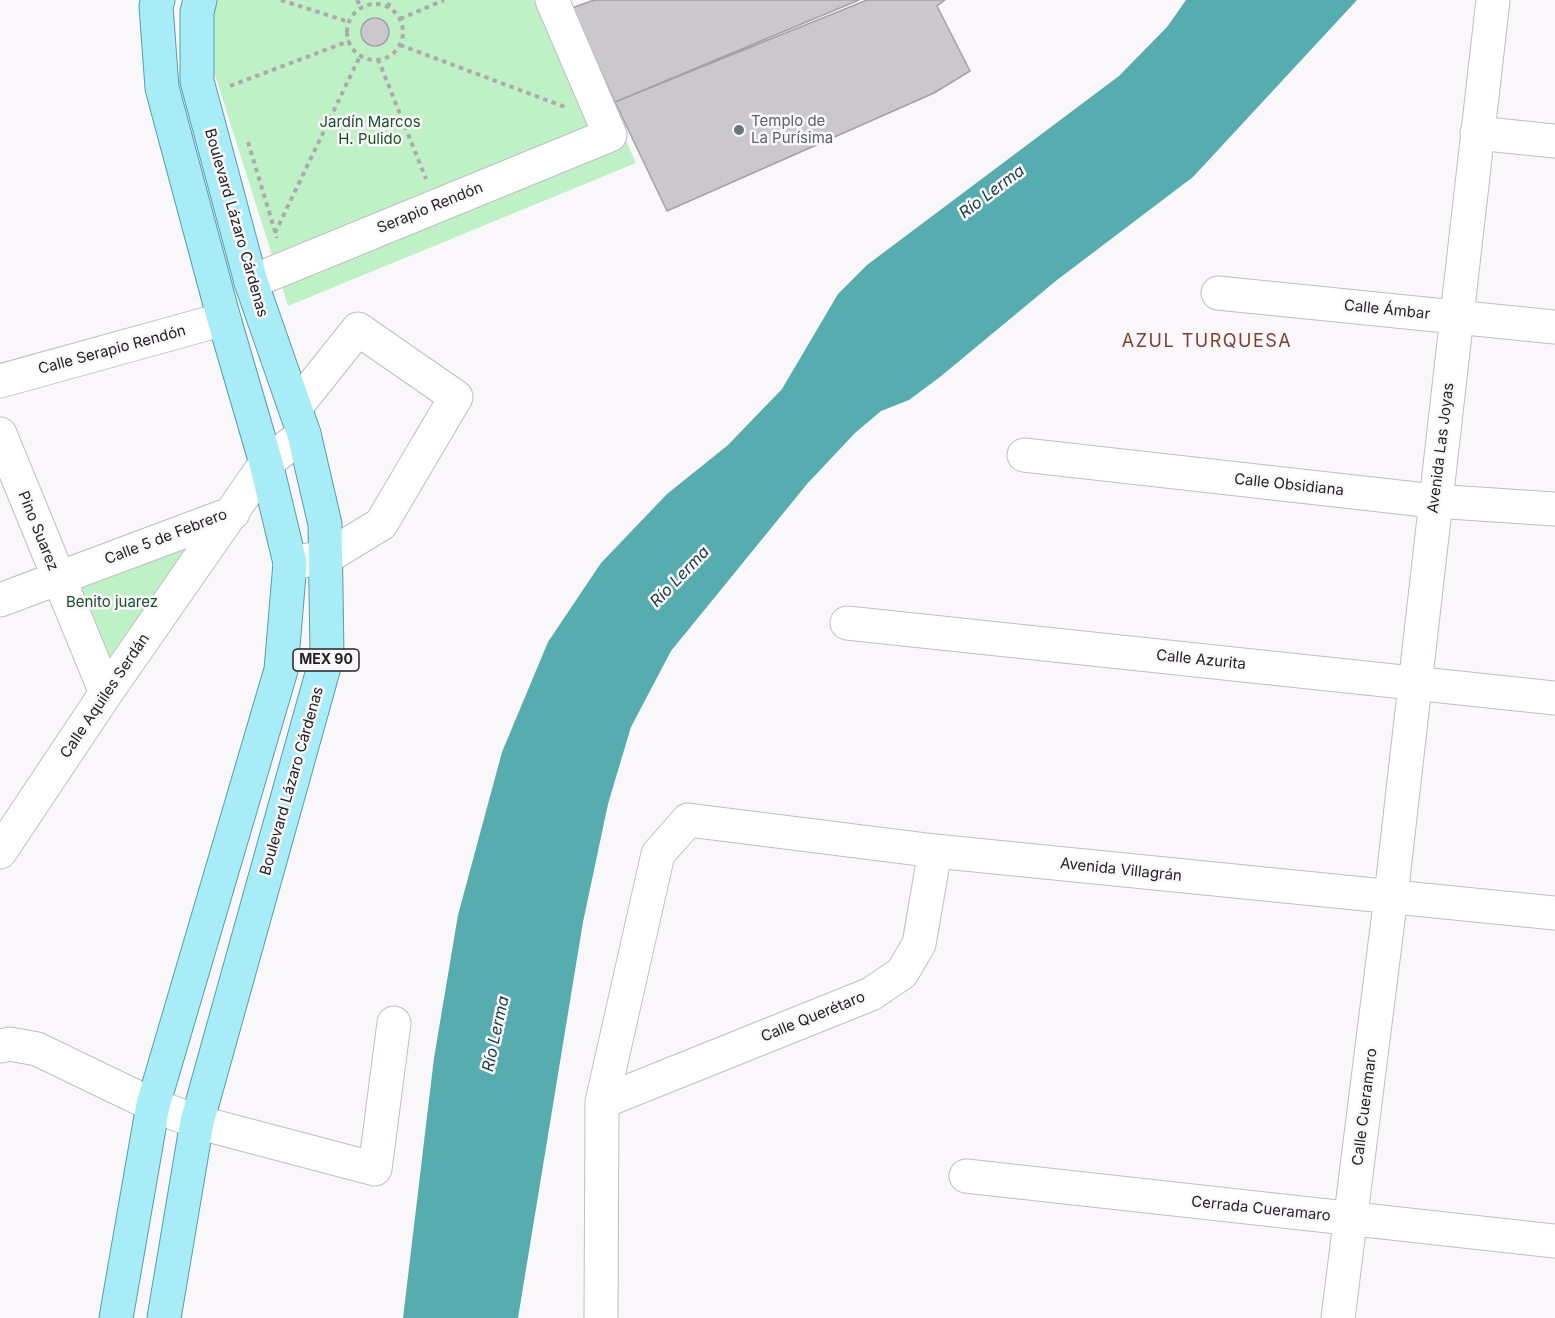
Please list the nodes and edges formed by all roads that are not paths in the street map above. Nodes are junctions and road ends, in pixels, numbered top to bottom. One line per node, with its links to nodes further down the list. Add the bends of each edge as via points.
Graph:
1 (158, 0): 10 (main road, MEX 90, via 162,88)
2 (200, 0): 7 (main road, Boulevard Lázaro Cárdenas / MEX 90, via 196,81)
3 (1493, 0): 5 (street, Avenida Las Joyas)
4 (554, 1): 7 (street, Serapio Rendón, via 607,128 437,206)
5 (1477, 133): 6 (street); 9 (street, Avenida Las Joyas)
6 (1555, 141)
7 (251, 282): 13 (main road, Boulevard Lázaro Cárdenas / MEX 90)
8 (1218, 293): 9 (street, Calle Ámbar)
9 (1458, 316): 11 (street, Calle Ámbar); 17 (street, Avenida Las Joyas)
10 (224, 319): 12 (street, Calle Serapio Rendón); 16 (main road, MEX 90)
11 (1555, 327)
12 (0, 381)
13 (299, 421): 16 (street, Calle 5 de Febrero); 20 (main road, Boulevard Lázaro Cárdenas / MEX 90, via 325,524); 20 (street, Calle 5 de Febrero, via 358,329 456,397 381,524)
14 (0, 434): 22 (street, Pino Suarez)
15 (1024, 455): 17 (street, Calle Obsidiana)
16 (266, 463): 19 (street, Calle 5 de Febrero); 21 (main road, MEX 90)
17 (1434, 501): 18 (street, Calle Obsidiana); 25 (street, Avenida Las Joyas)
18 (1555, 509)
19 (233, 513): 22 (street, Calle 5 de Febrero); 26 (street, Calle Aquiles Serdán)
20 (327, 557): 21 (street); 36 (main road, Boulevard Lázaro Cárdenas / MEX 90, via 327,656)
21 (290, 563): 35 (main road, MEX 90, via 281,670)
22 (57, 579): 23 (street, Calle 5 de Febrero); 26 (street, Pino Suarez)
23 (0, 600)
24 (847, 623): 25 (street, Calle Azurita)
25 (1415, 682): 27 (street, Calle Azurita); 30 (street, Avenida Las Joyas)
26 (106, 693): 29 (street, Calle Aquiles Serdán)
27 (1555, 698)
28 (935, 851): 30 (street, Avenida Villagrán); 34 (street, Calle Querétaro, via 919,944 902,973 871,994); 34 (street, Avenida Villagrán, via 688,820 658,854)
29 (0, 852)
30 (1391, 896): 31 (street, Avenida Villagrán); 38 (street, Calle Cueramaro)
31 (1555, 913)
32 (394, 1023): 36 (street, via 375,1169)
33 (0, 1047): 35 (street, via 10,1044 37,1049)
34 (602, 1102): 42 (street)
35 (153, 1105): 36 (street); 40 (main road, MEX 90)
36 (197, 1122): 41 (main road, Boulevard Lázaro Cárdenas / MEX 90)
37 (966, 1176): 38 (street, Cerrada Cueramaro)
38 (1351, 1218): 39 (street, Cerrada Cueramaro); 43 (street, Calle Cueramaro)
39 (1555, 1241)
40 (116, 1318)
41 (164, 1318)
42 (601, 1318)
43 (1338, 1318)

